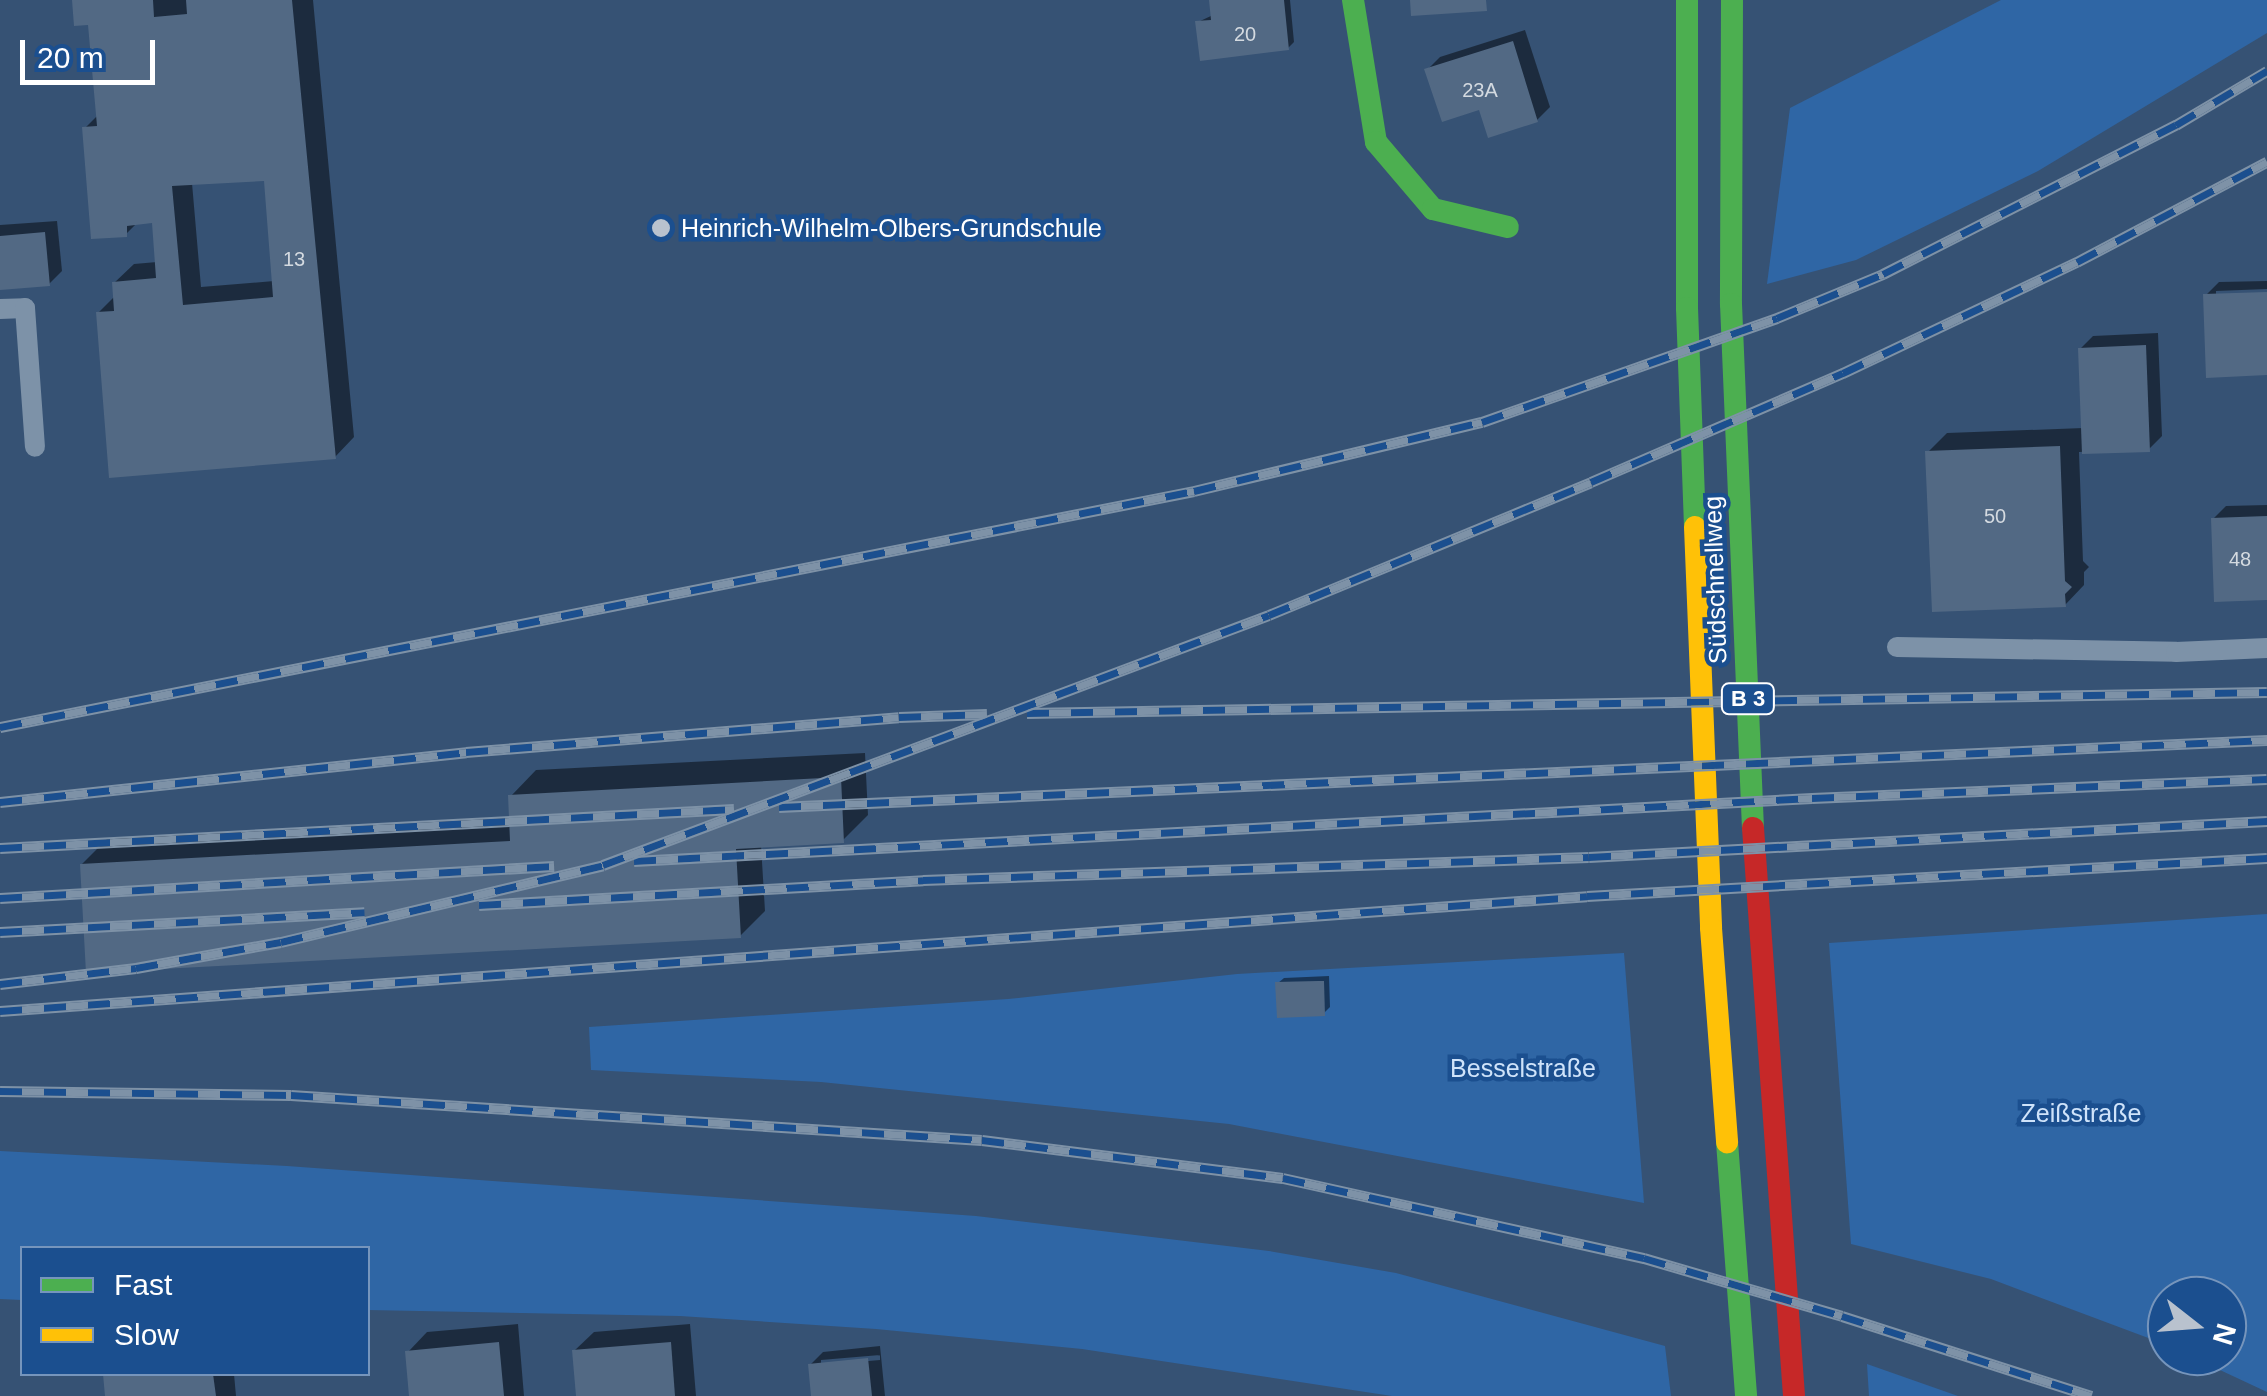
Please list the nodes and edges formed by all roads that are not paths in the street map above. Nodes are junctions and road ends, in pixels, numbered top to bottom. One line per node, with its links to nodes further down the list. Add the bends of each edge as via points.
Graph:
1 (1353, 0): 4 (main road, via 1376,142 1433,209)
2 (1687, 0): 9 (main road, Südschnellweg / B 3, via 1687,308 1711,928)
3 (1732, 0): 10 (main road, Südschnellweg / B 3, via 1731,304 1757,925)
4 (1508, 227)
5 (0, 309): 6 (lane, via 24,308)
6 (35, 447)
7 (1897, 647): 8 (lane)
8 (2267, 648)
9 (1746, 1396)
10 (1794, 1396)

